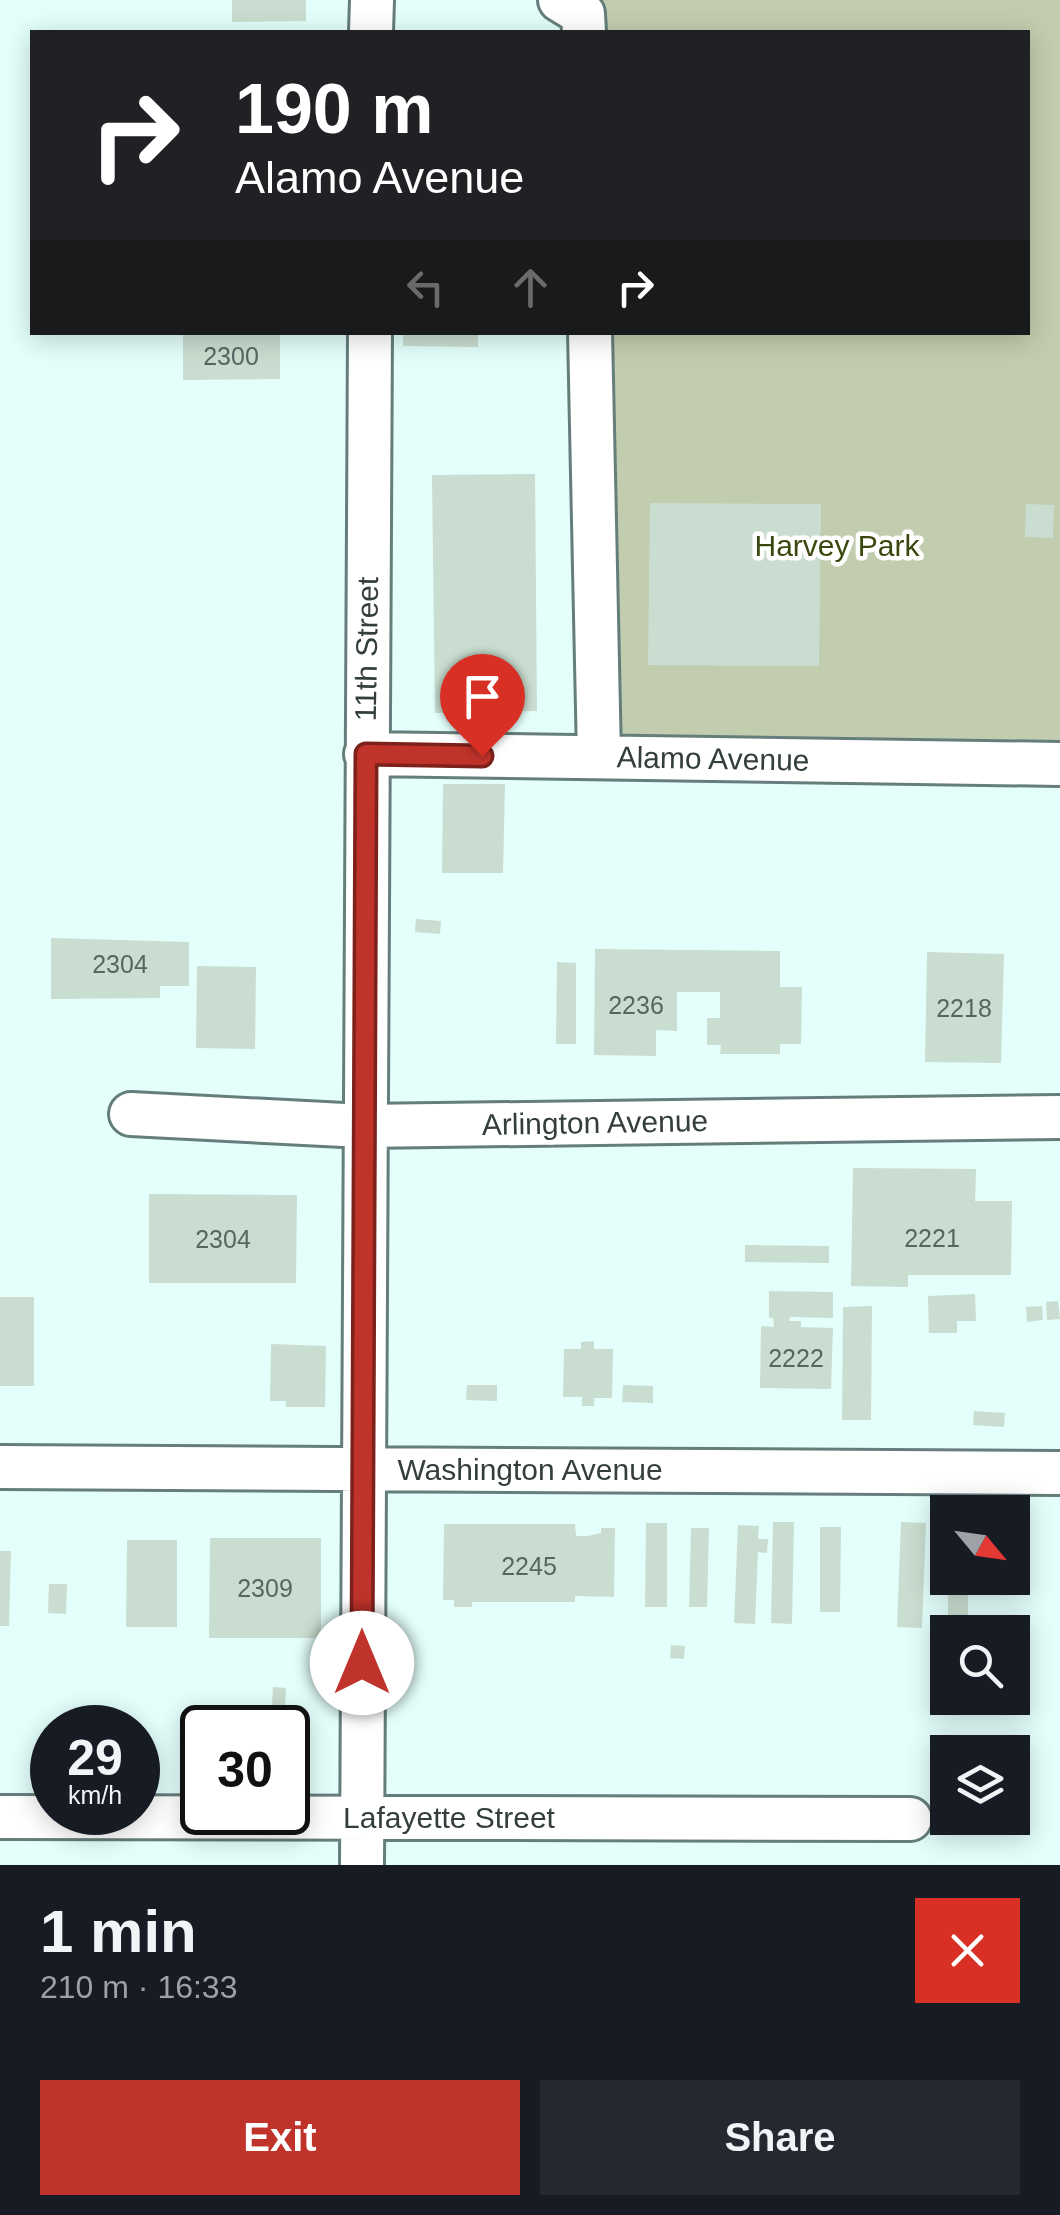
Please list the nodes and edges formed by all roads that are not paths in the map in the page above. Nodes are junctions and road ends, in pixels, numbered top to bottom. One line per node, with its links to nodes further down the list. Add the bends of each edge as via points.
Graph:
1 (372, 0): 2 (street)
2 (372, 30)
3 (370, 335): 5 (street, 11th Street)
4 (590, 335): 6 (street)
5 (366, 754): 6 (street, Alamo Avenue); 10 (street, 11th Street)
6 (598, 757): 7 (street, Alamo Avenue)
7 (1060, 764)
8 (131, 1114): 10 (street, Arlington Avenue)
9 (1060, 1117): 10 (street, Arlington Avenue)
10 (363, 1126): 12 (street, 11th Street)
11 (0, 1467): 12 (street, Washington Avenue)
12 (361, 1469): 13 (street, Washington Avenue); 15 (street, 11th Street)
13 (1060, 1473)
14 (0, 1817): 15 (street, Lafayette Street)
15 (362, 1818): 16 (street, Lafayette Street); 17 (street, 11th Street)
16 (910, 1819)
17 (362, 1865)

